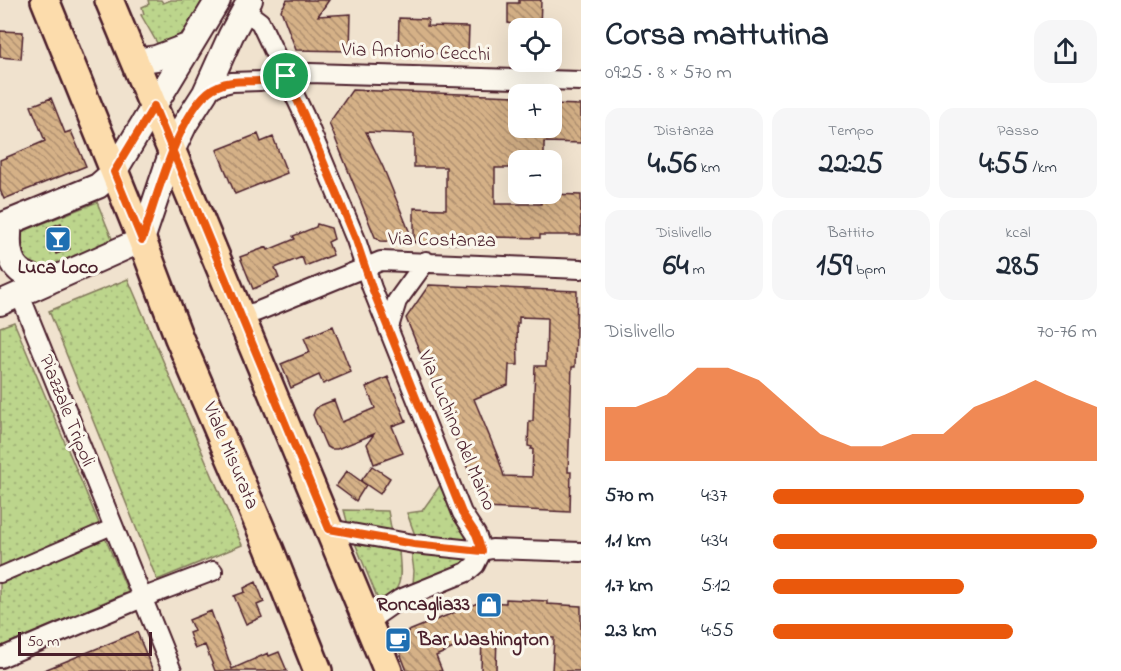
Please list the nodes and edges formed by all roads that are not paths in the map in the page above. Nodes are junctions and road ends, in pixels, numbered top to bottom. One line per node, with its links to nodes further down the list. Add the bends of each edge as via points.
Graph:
1 (45, 0): 12 (main road)
2 (109, 0): 6 (main road)
3 (218, 0): 5 (main road)
4 (240, 3): 7 (street, via 260,22); 9 (main road)
5 (190, 45): 6 (main road); 10 (main road)
6 (135, 61): 10 (main road)
7 (286, 76): 8 (street, Via Antonio Cecchi, via 336,72); 9 (street, Via Antonio Cecchi, via 232,82); 16 (street, Via Luchino del Maino)
8 (581, 81)
9 (205, 93): 11 (main road)
10 (154, 106): 11 (main road); 12 (main road)
11 (172, 151): 14 (main road); 20 (main road)
12 (114, 172): 13 (main road, via 98,186); 14 (main road)
13 (5, 224): 18 (main road, via 10,257 22,273)
14 (142, 240): 18 (main road, Piazzale Tripoli); 32 (main road, Viale Misurata)
15 (426, 261): 16 (street, Via Costanza, via 381,261); 17 (street, Via Costanza); 21 (street, via 397,301)
16 (364, 267): 20 (street, Via Costanza); 21 (street, Via Luchino del Maino)
17 (581, 269)
18 (48, 282): 19 (main road, Piazzale Tripoli)
19 (10, 299): 22 (street, Piazzale Tripoli)
20 (240, 315): 23 (main road)
21 (389, 327): 24 (street, Via Luchino del Maino, via 462,513)
22 (112, 526): 27 (street); 28 (street, Piazzale Tripoli)
23 (329, 529): 24 (street); 29 (main road)
24 (482, 551): 25 (street); 29 (street, via 467,572 399,600)
25 (581, 552)
26 (213, 571): 28 (street)
27 (0, 575)
28 (142, 598): 30 (street); 31 (street, Piazzale Tripoli)
29 (367, 622): 33 (main road)
30 (0, 658)
31 (172, 671)
32 (318, 671)
33 (388, 671)

